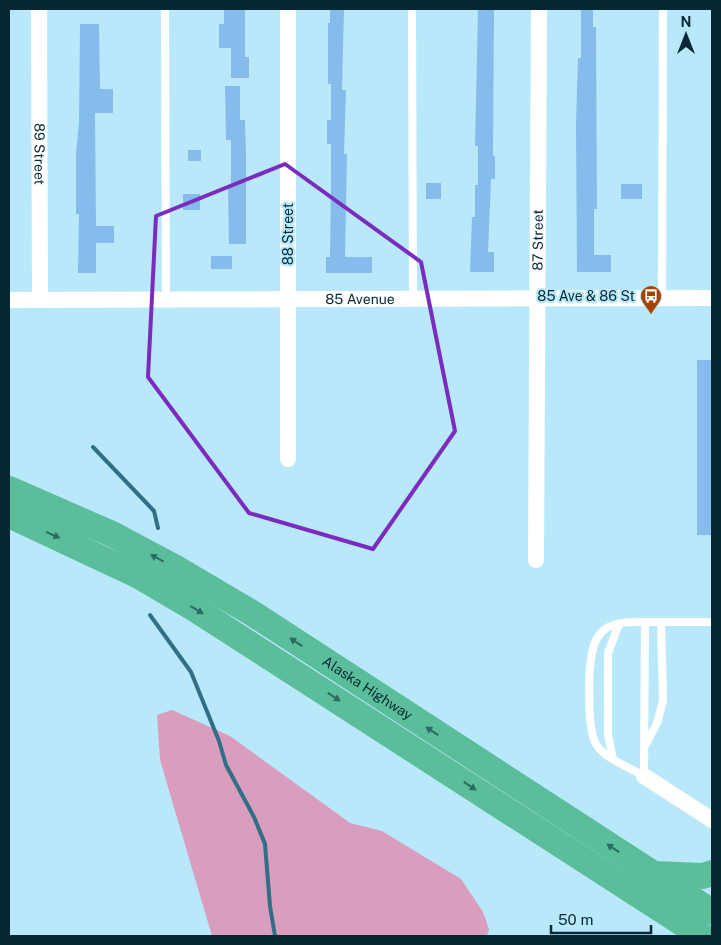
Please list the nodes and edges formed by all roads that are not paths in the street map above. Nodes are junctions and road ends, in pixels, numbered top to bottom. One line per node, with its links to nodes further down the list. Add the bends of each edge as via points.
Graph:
1 (39, 9): 14 (street, 89 Street)
2 (165, 9): 12 (lane)
3 (288, 9): 7 (street, 88 Street)
4 (412, 9): 8 (lane)
5 (539, 9): 9 (street, 87 Street)
6 (663, 9): 10 (lane)
7 (288, 298): 8 (street, 85 Avenue); 12 (street, 85 Avenue); 15 (street, 88 Street)
8 (413, 298): 9 (street, 85 Avenue)
9 (538, 298): 10 (street, 85 Avenue); 18 (street, 87 Street)
10 (662, 298): 11 (street, 85 Avenue)
11 (712, 298)
12 (166, 299): 14 (street, 85 Avenue)
13 (9, 300): 14 (street, 85 Avenue)
14 (40, 300)
15 (288, 459)
16 (9, 490): 28 (highway, Alaska Highway, one-way to 16, via 244,609 112,534)
17 (9, 515): 30 (highway, Alaska Highway, one-way to 30, via 139,576 195,609)
18 (536, 560)
19 (645, 622): 20 (lane); 22 (lane); 23 (lane)
20 (661, 622): 21 (lane); 23 (lane, via 663,701 657,723)
21 (712, 622)
22 (618, 624): 24 (lane, via 608,653 608,735); 24 (lane, via 604,630 592,650 590,702 592,735 603,753)
23 (644, 749): 25 (lane)
24 (614, 759): 25 (lane)
25 (644, 776): 26 (street)
26 (712, 820)
27 (712, 873): 28 (highway, via 703,876)
28 (654, 874): 29 (highway, Alaska Highway)
29 (712, 912)
30 (697, 935)

